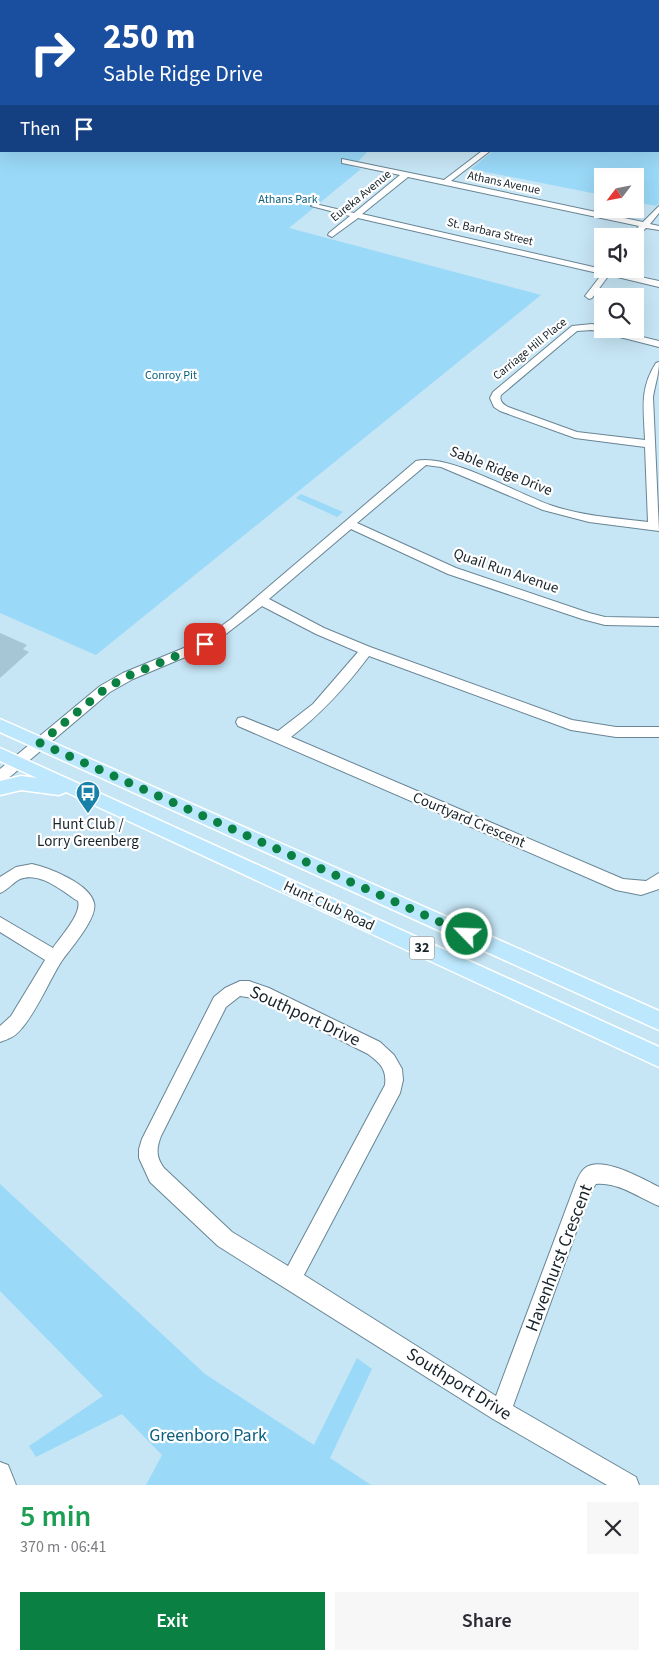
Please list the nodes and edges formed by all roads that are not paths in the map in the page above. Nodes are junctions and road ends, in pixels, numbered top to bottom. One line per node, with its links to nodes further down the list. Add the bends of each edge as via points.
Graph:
1 (485, 152): 4 (street)
2 (345, 161): 3 (street, Athans Avenue)
3 (405, 175): 4 (street, Athans Avenue); 7 (street, Eureka Avenue)
4 (446, 182): 8 (street, Athans Avenue)
5 (315, 206): 7 (street, St. Barbara Street)
6 (659, 208): 8 (street)
7 (356, 215): 11 (street, Eureka Avenue); 12 (street, St. Barbara Street)
8 (643, 224): 9 (street); 10 (street, Athans Avenue)
9 (640, 228)
10 (659, 228)
11 (332, 235)
12 (594, 267)
13 (603, 278): 16 (street)
14 (638, 278): 15 (street, St. Barbara Street)
15 (659, 284)
16 (589, 296)
17 (659, 344): 21 (street, Carriage Hill Place, via 580,326 572,329 495,398 504,409 570,433)
18 (659, 365): 19 (street, via 650,382)
19 (648, 396): 20 (street); 21 (street)
20 (659, 397)
21 (650, 444): 23 (street)
22 (350, 524): 23 (street, Sable Ridge Drive, via 416,466 426,462 443,464 547,508 589,518); 24 (street, Sable Ridge Drive); 25 (street, Quail Run Avenue, via 452,571 586,616 605,621)
23 (657, 526)
24 (261, 600): 26 (street, via 320,631); 31 (street, Sable Ridge Drive, via 205,644 105,689)
25 (659, 622)
26 (366, 650): 29 (street, via 571,725 616,732); 30 (street, via 344,682 308,717)
27 (243, 722): 30 (street, Courtyard Crescent)
28 (0, 725): 31 (main road, Hunt Club Road / 32)
29 (659, 732)
30 (279, 739): 37 (street, Courtyard Crescent, via 621,885 650,887)
31 (40, 743): 33 (street, Sable Ridge Drive); 41 (main road, Hunt Club Road / 32)
32 (0, 754): 33 (main road, Hunt Club Road / 32)
33 (17, 762): 34 (street, Sable Ridge Drive); 36 (main road, Hunt Club Road / 32)
34 (0, 777)
35 (0, 788): 36 (main road, via 29,784)
36 (82, 793): 43 (main road, Hunt Club Road / 32)
37 (659, 880)
38 (0, 886): 40 (street, via 18,871 28,869 40,871 84,897 87,905 84,915)
39 (0, 924): 40 (street)
40 (55, 958): 42 (street, via 17,1022)
41 (659, 1021)
42 (0, 1034)
43 (659, 1057)
44 (659, 1197): 46 (street, Havenhurst Crescent, via 605,1173 591,1175 584,1185)
45 (292, 1279): 45 (street, Southport Drive, via 394,1087 396,1074 388,1060 374,1048 246,987 233,991 220,1002 146,1150 157,1175 225,1239); 46 (street, Southport Drive)
46 (501, 1411): 49 (street, Southport Drive)
47 (0, 1473): 48 (street)
48 (5, 1485)
49 (628, 1485)

